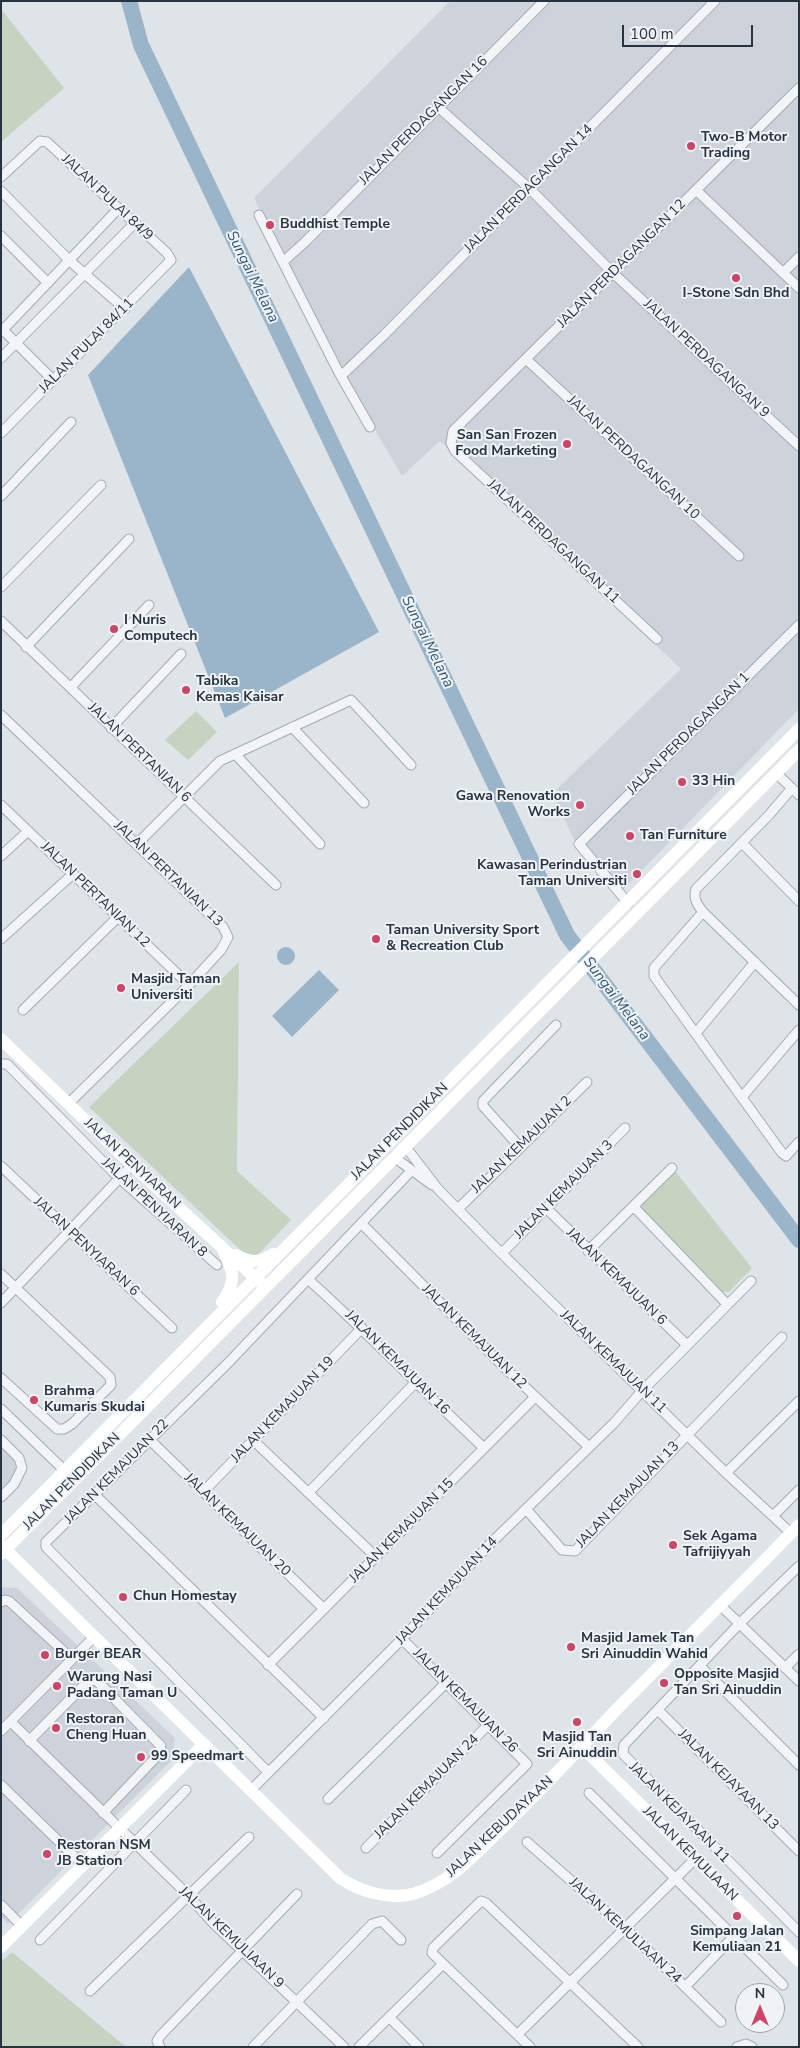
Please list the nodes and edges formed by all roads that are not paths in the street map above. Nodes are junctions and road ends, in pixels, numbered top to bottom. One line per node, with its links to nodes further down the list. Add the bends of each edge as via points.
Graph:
1 (544, 1): 4 (street, JALAN PERDAGANGAN 16)
2 (715, 1): 6 (street, JALAN PERDAGANGAN 14)
3 (799, 88): 7 (street, JALAN PERDAGANGAN 12)
4 (438, 106): 6 (street, JALAN PERDAGANGAN 9); 16 (street, JALAN PERDAGANGAN 16)
5 (1, 177): 9 (street, JALAN PULAI 84/9, via 27,151 43,141 47,142)
6 (530, 189): 17 (street, JALAN PERDAGANGAN 9); 27 (street, JALAN PERDAGANGAN 14)
7 (696, 190): 17 (street, JALAN PERDAGANGAN 12); 19 (street)
8 (1, 191): 15 (street)
9 (118, 210): 11 (street, JALAN PULAI 84/9); 15 (street)
10 (260, 215): 16 (street)
11 (134, 224): 13 (street, JALAN PULAI 84/9); 18 (street)
12 (1, 236): 20 (street)
13 (170, 257): 22 (street, JALAN PULAI 84/11)
14 (799, 258): 19 (street)
15 (70, 261): 18 (street); 20 (street)
16 (284, 261): 27 (street)
17 (612, 273): 26 (street, JALAN PERDAGANGAN 12); 33 (street, JALAN PERDAGANGAN 9)
18 (86, 274): 22 (street); 24 (street)
19 (783, 274): 21 (street)
20 (48, 283): 23 (street)
21 (799, 288)
22 (125, 309): 28 (street, JALAN PULAI 84/11)
23 (2, 330): 24 (street)
24 (16, 343): 25 (street); 28 (street)
25 (1, 358)
26 (526, 359): 32 (street, JALAN PERDAGANGAN 12, via 453,431); 37 (street, JALAN PERDAGANGAN 10)
27 (341, 376): 30 (street)
28 (53, 380): 31 (street, JALAN PULAI 84/11)
29 (71, 422): 35 (street)
30 (370, 427)
31 (1, 433)
32 (451, 443): 42 (street, JALAN PERDAGANGAN 11, via 455,451)
33 (799, 446)
34 (102, 485): 38 (street)
35 (1, 496)
36 (129, 540): 43 (street)
37 (739, 556)
38 (1, 587)
39 (149, 605): 45 (street)
40 (1, 622): 43 (street, JALAN PERTANIAN 6)
41 (799, 625): 66 (street, JALAN PERDAGANGAN 1, via 579,844)
42 (657, 639)
43 (26, 647): 45 (street, JALAN PERTANIAN 6)
44 (181, 654): 48 (street)
45 (72, 687): 48 (street, JALAN PERTANIAN 6)
46 (1, 715): 60 (street, JALAN PERTANIAN 13)
47 (292, 727): 51 (street); 52 (street, via 350,700); 56 (street)
48 (111, 728): 55 (street, JALAN PERTANIAN 6)
49 (799, 729): 66 (main road, JALAN PENDIDIKAN)
50 (799, 750): 53 (main road, JALAN PENDIDIKAN)
51 (235, 754): 55 (street, via 220,761); 61 (street)
52 (411, 766)
53 (776, 773): 54 (street); 84 (main road, JALAN PENDIDIKAN)
54 (795, 791): 59 (street)
55 (183, 797): 60 (street); 64 (street, JALAN PERTANIAN 6)
56 (364, 804)
57 (1, 805): 58 (street, JALAN PERTANIAN 12)
58 (28, 831): 62 (street); 63 (street, JALAN PERTANIAN 12)
59 (742, 843): 65 (street); 67 (street, via 696,889 695,902)
60 (136, 844): 71 (street, JALAN PERTANIAN 13, via 227,932 228,937 221,950)
61 (320, 844)
62 (1, 856)
63 (73, 874): 68 (street, JALAN PERTANIAN 12); 69 (street)
64 (276, 885)
65 (799, 901)
66 (628, 903): 97 (main road, JALAN PENDIDIKAN)
67 (703, 912): 70 (street); 76 (street, via 652,972)
68 (118, 917): 71 (street, JALAN PERTANIAN 12); 73 (street)
69 (1, 939)
70 (755, 962): 72 (street); 76 (street)
71 (189, 985): 81 (street, JALAN PERTANIAN 13)
72 (799, 1005)
73 (23, 1010)
74 (556, 1025): 85 (street, via 483,1101 483,1106)
75 (799, 1030): 80 (street)
76 (696, 1034): 80 (street)
77 (1, 1039): 81 (main road, JALAN PENYIARAN)
78 (4, 1064): 91 (street, JALAN PENYIARAN 8)
79 (587, 1082): 85 (street, JALAN KEMAJUAN 2)
80 (742, 1097): 83 (street, via 786,1156)
81 (68, 1104): 87 (main road, JALAN PENYIARAN)
82 (626, 1128): 94 (street, JALAN KEMAJUAN 3)
83 (799, 1142)
84 (405, 1146): 86 (main road, JALAN PENDIDIKAN); 92 (street, JALAN KEMAJUAN 11)
85 (519, 1146): 95 (street, JALAN KEMAJUAN 2)
86 (394, 1157): 90 (street, JALAN KEMAJUAN 11); 107 (main road, JALAN PENDIDIKAN)
87 (132, 1165): 91 (street); 99 (main road, JALAN PENYIARAN)
88 (1, 1166): 98 (street, JALAN PENYIARAN 6)
89 (672, 1168): 93 (street)
90 (411, 1171): 92 (street, JALAN KEMAJUAN 11); 96 (street, JALAN KEMAJUAN 22)
91 (119, 1178): 98 (street); 102 (street, JALAN PENYIARAN 8)
92 (438, 1189): 95 (street, JALAN KEMAJUAN 11)
93 (634, 1207): 100 (street); 110 (street)
94 (546, 1208): 100 (street, JALAN KEMAJUAN 6); 101 (street, JALAN KEMAJUAN 3)
95 (458, 1209): 101 (street, JALAN KEMAJUAN 11)
96 (362, 1224): 105 (street, JALAN KEMAJUAN 22); 119 (street, JALAN KEMAJUAN 12)
97 (302, 1230): 99 (main road, via 270,1256 257,1262 246,1261); 104 (main road, JALAN PENDIDIKAN)
98 (68, 1231): 108 (street); 112 (street, JALAN PENYIARAN 6)
99 (220, 1244): 104 (main road, JALAN PENYIARAN); 111 (main road, via 229,1263 232,1288)
100 (588, 1251): 115 (street, JALAN KEMAJUAN 6)
101 (503, 1252): 118 (street, JALAN KEMAJUAN 11)
102 (217, 1265)
103 (1, 1274): 108 (street)
104 (255, 1277): 107 (main road, JALAN PENYIARAN); 111 (main road, JALAN PENDIDIKAN)
105 (309, 1280): 113 (street, JALAN KEMAJUAN 16); 124 (street, JALAN KEMAJUAN 22)
106 (751, 1281): 110 (street, JALAN KEMAJUAN 14)
107 (265, 1286): 139 (main road, JALAN PENDIDIKAN)
108 (16, 1288): 109 (street); 116 (street, via 110,1376 111,1385 64,1429 53,1427)
109 (1, 1303)
110 (727, 1304): 115 (street, JALAN KEMAJUAN 14)
111 (206, 1327): 128 (main road, JALAN PENDIDIKAN)
112 (172, 1328)
113 (362, 1328): 117 (street, JALAN KEMAJUAN 16); 125 (street, JALAN KEMAJUAN 19)
114 (782, 1337): 122 (street)
115 (688, 1345): 118 (street, JALAN KEMAJUAN 14)
116 (1, 1378)
117 (415, 1383): 127 (street, JALAN KEMAJUAN 16); 132 (street)
118 (642, 1391): 122 (street, JALAN KEMAJUAN 11); 126 (street, JALAN KEMAJUAN 14)
119 (535, 1397): 126 (street, JALAN KEMAJUAN 12); 127 (street, JALAN KEMAJUAN 15)
120 (799, 1401): 129 (street)
121 (1, 1409): 128 (street)
122 (687, 1434): 129 (street, JALAN KEMAJUAN 11); 135 (street, JALAN KEMAJUAN 13, via 575,1551 562,1550)
123 (1, 1440): 134 (street, via 19,1458 22,1468 14,1484)
124 (150, 1440): 131 (street, JALAN KEMAJUAN 20); 133 (street, JALAN KEMAJUAN 22)
125 (254, 1441): 131 (street, JALAN KEMAJUAN 19); 132 (street)
126 (588, 1447): 135 (street, JALAN KEMAJUAN 14)
127 (484, 1448): 140 (street, JALAN KEMAJUAN 15)
128 (64, 1470): 138 (main road, JALAN PENDIDIKAN)
129 (726, 1473): 136 (street, JALAN KEMAJUAN 11)
130 (799, 1490): 136 (street)
131 (203, 1492): 144 (street, JALAN KEMAJUAN 20)
132 (309, 1492): 140 (street)
133 (95, 1495): 150 (street); 164 (street, JALAN KEMAJUAN 22, via 46,1542 46,1547)
134 (1, 1497)
135 (526, 1509): 147 (street, JALAN KEMAJUAN 14)
136 (773, 1516): 137 (street, JALAN KEMAJUAN 11)
137 (795, 1529): 143 (main road, JALAN KEBUDAYAAN)
138 (1, 1535)
139 (3, 1549): 146 (main road, JALAN KEBUDAYAAN)
140 (376, 1556): 144 (street, JALAN KEMAJUAN 15)
141 (799, 1566): 145 (street, JALAN KEJAYAAN 11)
142 (1, 1602): 149 (street, via 10,1601)
143 (720, 1605): 145 (street); 162 (main road, JALAN KEBUDAYAAN)
144 (324, 1608): 150 (street, JALAN KEMAJUAN 15)
145 (740, 1624): 151 (street, JALAN KEJAYAAN 11); 152 (street)
146 (94, 1637): 149 (street); 161 (main road, JALAN KEBUDAYAAN)
147 (402, 1639): 154 (street, JALAN KEMAJUAN 26); 156 (street, JALAN KEMAJUAN 14)
148 (799, 1654): 152 (street)
149 (72, 1659): 157 (street)
150 (268, 1665): 156 (street)
151 (700, 1666): 155 (street, JALAN KEJAYAAN 11); 163 (street)
152 (785, 1668): 153 (street)
153 (799, 1681)
154 (447, 1682): 158 (street, JALAN KEMAJUAN 26); 169 (street)
155 (658, 1710): 176 (street, JALAN KEJAYAAN 13); 186 (street, JALAN KEJAYAAN 11, via 624,1745 624,1757)
156 (324, 1718): 164 (street, JALAN KEMAJUAN 14)
157 (11, 1722): 159 (street); 160 (street, JALAN KEMULIAAN 9)
158 (488, 1725): 175 (street, JALAN KEMAJUAN 24); 177 (street, JALAN KEMAJUAN 26, via 527,1764)
159 (1, 1731)
160 (28, 1740): 170 (street, JALAN KEMULIAAN 9); 170 (street, via 89,1680 97,1681 161,1746 159,1754)
161 (204, 1744): 167 (main road, JALAN KEBUDAYAAN); 171 (main road)
162 (582, 1747): 167 (main road, JALAN KEBUDAYAAN, via 457,1872 414,1894 372,1894 353,1887); 178 (main road, JALAN KEMULIAAN)
163 (799, 1765)
164 (268, 1772): 167 (street, JALAN KEMAJUAN 14)
165 (1, 1785): 179 (street)
166 (186, 1790): 174 (street)
167 (251, 1790)
168 (588, 1793): 180 (street)
169 (328, 1799)
170 (103, 1813): 171 (street, JALAN KEMULIAAN 9)
171 (120, 1829): 174 (street, JALAN KEMULIAAN 9); 179 (main road)
172 (248, 1837): 181 (street)
173 (527, 1842): 185 (street, JALAN KEMULIAAN 24)
174 (133, 1844): 181 (street, JALAN KEMULIAAN 9); 188 (street)
175 (366, 1848)
176 (799, 1851)
177 (437, 1853)
178 (695, 1859): 180 (street); 192 (main road, JALAN KEMULIAAN)
179 (83, 1865): 184 (main road)
180 (674, 1877): 185 (street); 187 (street)
181 (187, 1894): 191 (street, JALAN KEMULIAAN 9); 197 (street)
182 (296, 1894): 191 (street)
183 (1, 1905): 184 (street)
184 (22, 1926): 190 (main road)
185 (626, 1929): 194 (street); 196 (street, JALAN KEMULIAAN 24)
186 (799, 1932)
187 (734, 1936): 195 (street); 196 (street)
188 (40, 1940)
189 (401, 1940): 198 (street, via 382,1921 375,1921)
190 (2, 1944)
191 (242, 1951): 198 (street, JALAN KEMULIAAN 9); 202 (street, via 160,2035)
192 (799, 1961)
193 (442, 1965): 194 (street, via 431,1950 479,1901 483,1901); 199 (street); 201 (street)
194 (571, 1983): 201 (street); 209 (street)
195 (781, 1983)
196 (685, 1988): 200 (street, JALAN KEMULIAAN 24)
197 (90, 1991)
198 (296, 2002): 204 (street); 205 (street, JALAN KEMULIAAN 9)
199 (389, 2017): 206 (street); 207 (street)
200 (721, 2022)
201 (518, 2034): 208 (street)
202 (159, 2044)
203 (751, 2046): 210 (street)
204 (253, 2047)
205 (344, 2047)
206 (359, 2047)
207 (420, 2047)
208 (530, 2047)
209 (638, 2047)
210 (737, 2047)

